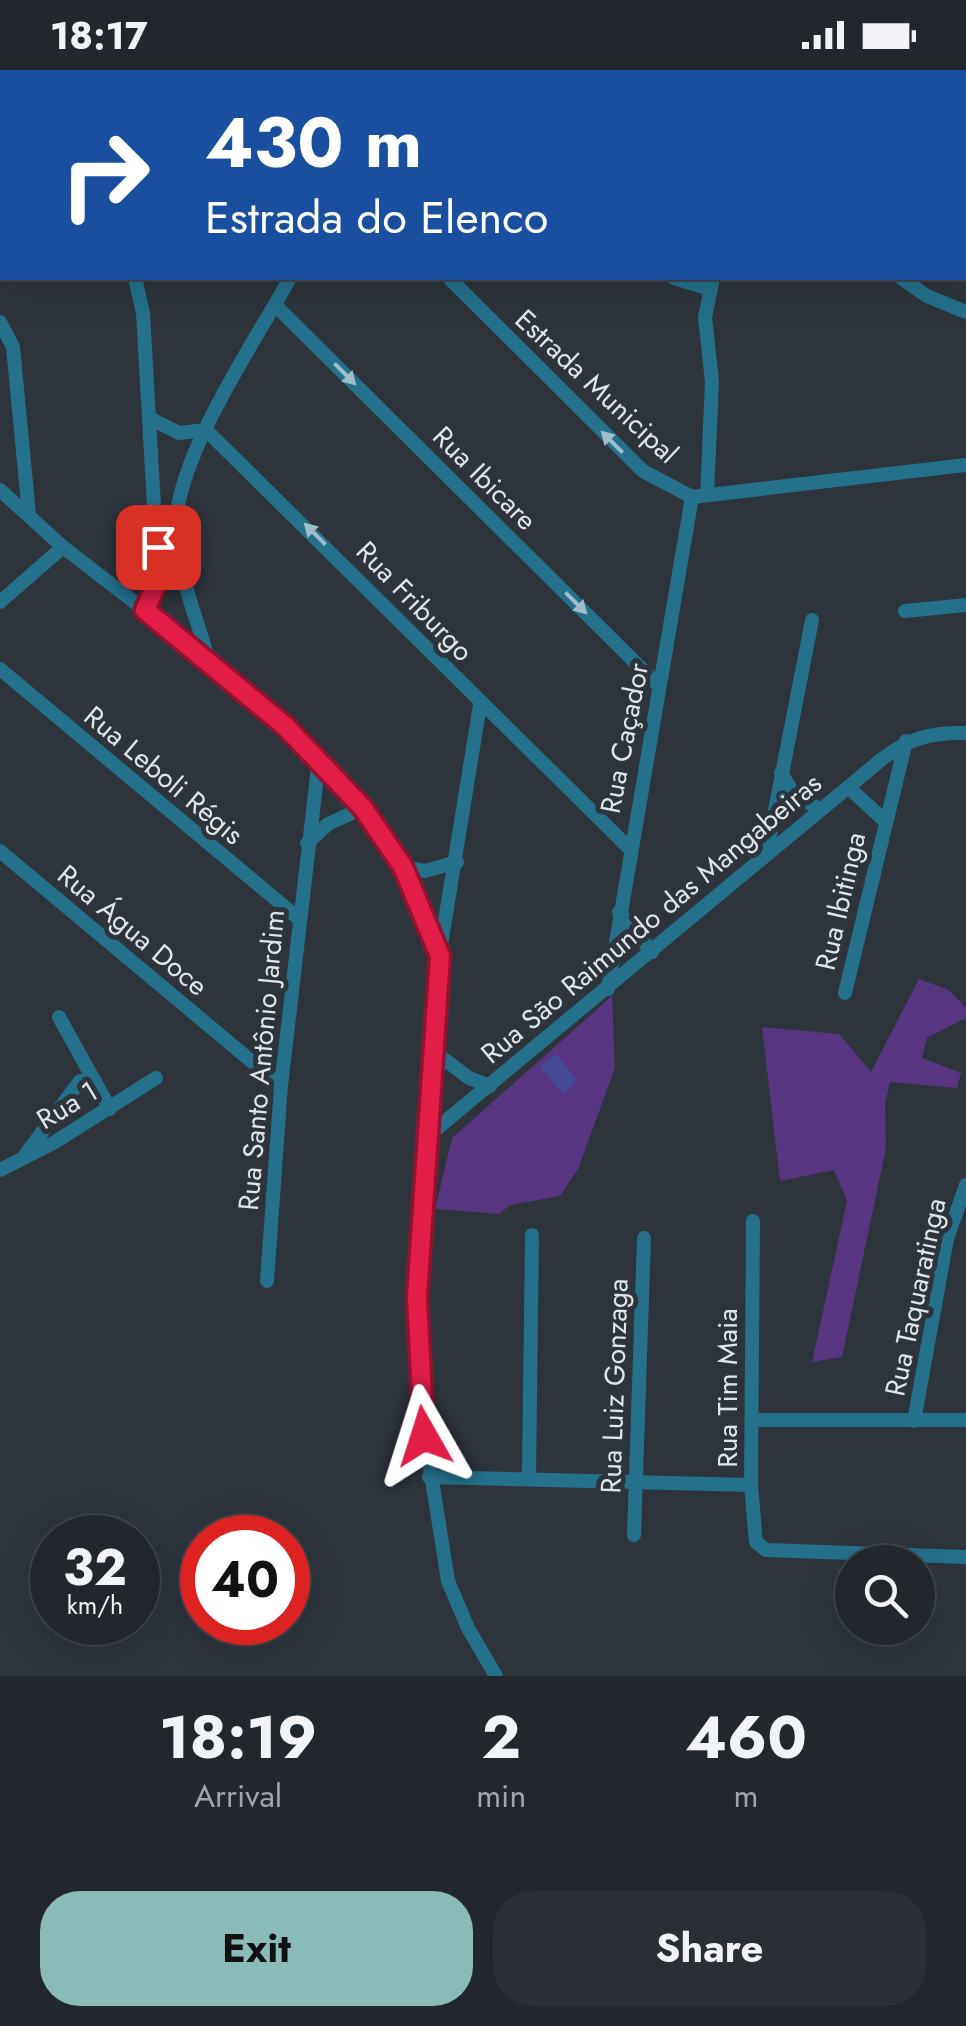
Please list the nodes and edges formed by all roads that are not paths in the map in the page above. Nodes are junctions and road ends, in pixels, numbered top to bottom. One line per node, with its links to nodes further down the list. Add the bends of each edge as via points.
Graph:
1 (136, 280): 9 (street)
2 (451, 280): 13 (street, Estrada Municipal, one-way to 2, via 643,471)
3 (904, 280): 7 (street)
4 (286, 281): 6 (street)
5 (712, 283): 13 (street, Rua Caçador, via 705,317 712,382)
6 (276, 306): 10 (street); 25 (street, Rua Ibicare, one-way to 25)
7 (966, 312)
8 (0, 322): 14 (street, via 13,346)
9 (151, 419): 10 (street, via 179,433); 15 (street)
10 (206, 430): 16 (street, via 185,473); 26 (street, Rua Friburgo, one-way to 10)
11 (966, 464): 13 (street)
12 (0, 490): 14 (street)
13 (700, 496): 25 (street, Rua Caçador)
14 (29, 514): 17 (street)
15 (155, 524): 16 (street); 20 (street, via 160,568)
16 (175, 532): 23 (street)
17 (63, 547): 18 (street); 20 (street)
18 (0, 602)
19 (966, 605): 21 (street)
20 (145, 610): 23 (street)
21 (905, 611)
22 (812, 620): 30 (street)
23 (208, 659): 29 (street)
24 (0, 669): 42 (street, Rua Leboli Régis)
25 (659, 686): 36 (street, Rua Caçador)
26 (480, 705): 36 (street, Rua Friburgo); 39 (street)
27 (966, 734): 28 (street, via 935,732)
28 (906, 740): 31 (street, Rua São Raimundo das Mangabeiras); 34 (street, Rua Ibitinga)
29 (319, 759): 32 (street); 35 (street, Rua Santo Antônio Jardim)
30 (780, 771): 33 (street, via 794,794); 38 (street)
31 (848, 787): 33 (street, Rua São Raimundo das Mangabeiras); 34 (street, Rua Ibitinga)
32 (363, 808): 35 (street); 40 (street)
33 (819, 809): 38 (street, Rua São Raimundo das Mangabeiras)
34 (884, 820): 46 (street, Rua Ibitinga)
35 (307, 843): 42 (street, Rua Santo Antônio Jardim)
36 (629, 848): 41 (street, Rua Caçador)
37 (0, 851): 51 (street, Rua Água Doce)
38 (767, 851): 43 (street, Rua São Raimundo das Mangabeiras)
39 (457, 862): 40 (street, via 425,871); 44 (street)
40 (403, 867): 44 (street)
41 (619, 912): 43 (street); 45 (street, Rua Caçador)
42 (298, 918): 51 (street, Rua Santo Antônio Jardim)
43 (652, 952): 45 (street, Rua São Raimundo das Mangabeiras)
44 (440, 956): 48 (street)
45 (608, 990): 52 (street, Rua São Raimundo das Mangabeiras)
46 (845, 993)
47 (60, 1017): 50 (street)
48 (436, 1053): 52 (street); 54 (street)
49 (156, 1078): 53 (street, Rua 1)
50 (94, 1080): 53 (street); 55 (street, via 70,1090)
51 (281, 1086): 61 (street, Rua Santo Antônio Jardim)
52 (490, 1086): 54 (street, Rua São Raimundo das Mangabeiras)
53 (110, 1109): 55 (street, Rua 1)
54 (428, 1135): 66 (street, via 417,1297 418,1392)
55 (22, 1159): 56 (street, Rua 1)
56 (0, 1170)
57 (966, 1185): 64 (street, Rua Taquaratinga, via 947,1240)
58 (752, 1221): 62 (street, Rua Tim Maia)
59 (532, 1235): 65 (street)
60 (644, 1238): 67 (street, Rua Luiz Gonzaga)
61 (267, 1281)
62 (752, 1420): 64 (street); 68 (street, Rua Tim Maia)
63 (966, 1420): 64 (street)
64 (914, 1421)
65 (529, 1476): 66 (street); 67 (street)
66 (429, 1477): 71 (street, via 448,1580)
67 (637, 1481): 68 (street); 69 (street, Rua Luiz Gonzaga)
68 (751, 1485): 70 (street, Rua Tim Maia, via 753,1535 766,1550)
69 (634, 1535)
70 (966, 1557)
71 (496, 1676)

